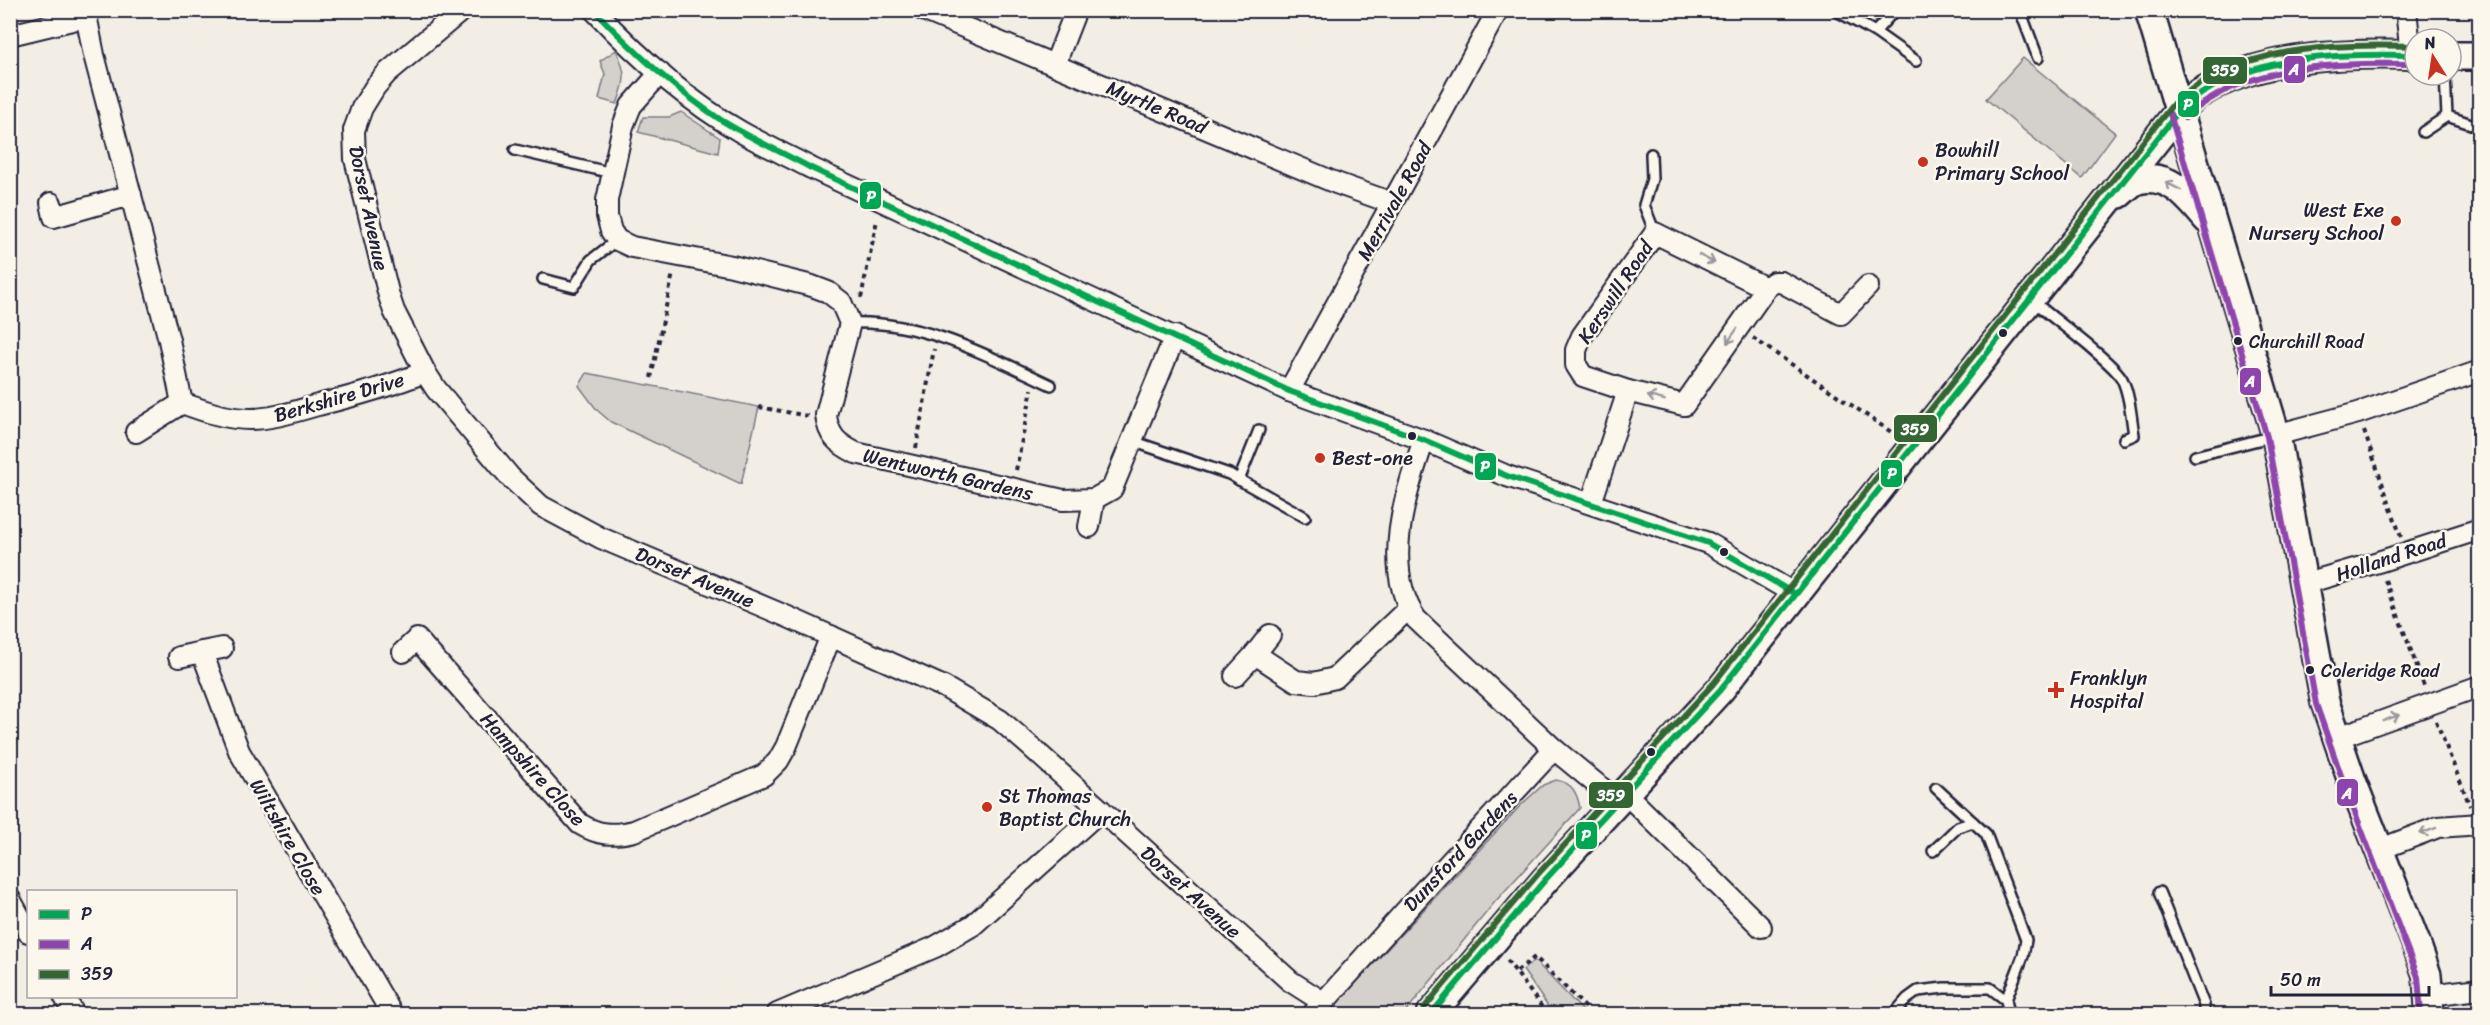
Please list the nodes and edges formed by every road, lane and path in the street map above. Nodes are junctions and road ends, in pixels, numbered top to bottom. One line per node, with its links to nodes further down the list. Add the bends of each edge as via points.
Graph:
1 (462, 10): 48 (street, Dorset Avenue, via 387,73 362,108 354,130 355,159 389,296)
2 (594, 10): 21 (street)
3 (922, 10): 20 (street, Myrtle Road)
4 (1076, 10): 20 (street)
5 (1498, 10): 33 (street, Merrivale Road)
6 (1835, 10): 13 (lane)
7 (1895, 10): 13 (lane)
8 (2020, 10): 18 (lane)
9 (2149, 10): 23 (main road)
10 (2406, 10): 12 (street)
11 (88, 15): 14 (street); 30 (street, via 94,56)
12 (2409, 27)
13 (1875, 32): 19 (lane)
14 (10, 34)
15 (2403, 55): 23 (main road, via 2322,57 2280,64 2219,83 2198,94)
16 (2463, 56): 17 (main road)
17 (2480, 56)
18 (2038, 58)
19 (1916, 61)
20 (1055, 64): 33 (street, Myrtle Road)
21 (660, 73): 29 (street, via 631,106); 32 (street, via 740,132)
22 (2446, 87): 24 (lane)
23 (2179, 111): 31 (main road); 35 (main road)
24 (2447, 116): 25 (lane); 26 (lane)
25 (2474, 125)
26 (2423, 132)
27 (515, 150): 29 (lane)
28 (1651, 154): 36 (lane, via 1652,179 1644,204)
29 (612, 173): 37 (street, via 607,216)
30 (131, 195): 34 (street); 54 (street)
31 (2111, 199): 35 (main road, one-way to 31, via 2177,185 2156,179 2137,181); 42 (main road)
32 (881, 201): 43 (path); 46 (street)
33 (1392, 203): 52 (street, Merrivale Road)
34 (55, 218)
35 (2213, 227): 61 (main road)
36 (1655, 232): 41 (street, Kerswill Road, one-way to 41); 53 (street, Kerswill Road, via 1576,350 1576,365 1583,376)
37 (617, 240): 38 (street); 39 (lane, via 591,260 574,286)
38 (677, 256): 43 (street, via 812,286 841,302); 50 (path)
39 (543, 279)
40 (1868, 286): 41 (street, via 1841,314 1781,282)
41 (1766, 288): 44 (street, Kerswill Road)
42 (2030, 299): 62 (lane, via 2121,378 2134,435); 77 (main road)
43 (853, 322): 45 (lane, via 884,322); 57 (street)
44 (1738, 328): 53 (street, Kerswill Road, one-way to 53, via 1684,405); 58 (path)
45 (936, 335): 49 (lane); 66 (path)
46 (1175, 336): 52 (street); 64 (street)
47 (2480, 371): 56 (street)
48 (425, 372): 54 (street, Berkshire Drive, via 383,388 276,417 230,417); 80 (street, Dorset Avenue, via 510,477 541,506 601,538)
49 (1035, 377): 51 (lane); 68 (path)
50 (651, 378)
51 (1051, 385)
52 (1289, 391): 63 (street)
53 (1628, 391): 70 (street)
54 (182, 403): 60 (street)
55 (759, 407): 57 (path)
56 (2358, 413): 61 (street); 74 (path)
57 (826, 419): 66 (street, Wentworth Gardens, via 827,429 842,446)
58 (1887, 429)
59 (1259, 430): 67 (lane)
60 (136, 432)
61 (2276, 435): 65 (lane); 76 (main road)
62 (2124, 439)
63 (1424, 440): 70 (street, via 1507,476); 78 (street, via 1401,512 1398,550 1404,600)
64 (1132, 441): 67 (lane); 69 (street, via 1112,489)
65 (2195, 456)
66 (913, 467): 68 (street, Wentworth Gardens)
67 (1239, 480): 71 (lane)
68 (1012, 489): 69 (street, Wentworth Gardens, via 1063,500)
69 (1094, 499): 72 (street)
70 (1591, 503): 77 (street, via 1708,543)
71 (1305, 518)
72 (1089, 527)
73 (2480, 529): 74 (street, Holland Road)
74 (2407, 553): 75 (street, Holland Road)
75 (2379, 562): 76 (street, Holland Road); 88 (path)
76 (2303, 584): 89 (main road, via 2325,702)
77 (1796, 594): 92 (main road, via 1720,690)
78 (1409, 608): 84 (street, via 1335,678 1296,681); 90 (street, via 1416,619)
79 (1270, 635): 84 (street)
80 (831, 636): 81 (street, Hampshire Close, via 786,747 764,775 634,831 606,835 580,824); 93 (street, Dorset Avenue, via 979,706 1008,726)
81 (416, 640)
82 (222, 648): 83 (street)
83 (202, 652): 85 (street); 108 (street, Wiltshire Close, via 239,751)
84 (1255, 654): 86 (street)
85 (179, 657)
86 (1235, 676)
87 (2480, 686): 88 (street)
88 (2430, 704): 89 (street, one-way to 88); 95 (path)
89 (2336, 738): 96 (main road)
90 (1554, 749): 92 (street); 106 (street, Dunsford Gardens)
91 (1936, 788): 94 (lane)
92 (1620, 796): 100 (street); 110 (main road)
93 (1101, 810): 106 (street, Dorset Avenue); 109 (street, via 973,925 935,947)
94 (1973, 822): 97 (lane, via 1958,827); 104 (lane, via 1986,834 2026,940 2024,956)
95 (2476, 824): 96 (street, one-way to 96, via 2438,827)
96 (2378, 850): 105 (main road, via 2427,975)
97 (1933, 851)
98 (2159, 892): 115 (lane, via 2204,1005)
99 (10, 899): 101 (street)
100 (1761, 927)
101 (27, 930)
102 (2480, 989): 105 (street)
103 (65, 998): 107 (street)
104 (2006, 1000): 113 (lane, via 1990,988 1935,989 1918,992); 114 (lane)
105 (2429, 1005)
106 (1318, 1008)
107 (74, 1014)
108 (392, 1014)
109 (777, 1014)
110 (1431, 1014)
111 (1548, 1014): 112 (path, via 1517,971 1535,957)
112 (1592, 1014)
113 (1894, 1014)
114 (2009, 1014)
115 (2204, 1014)

